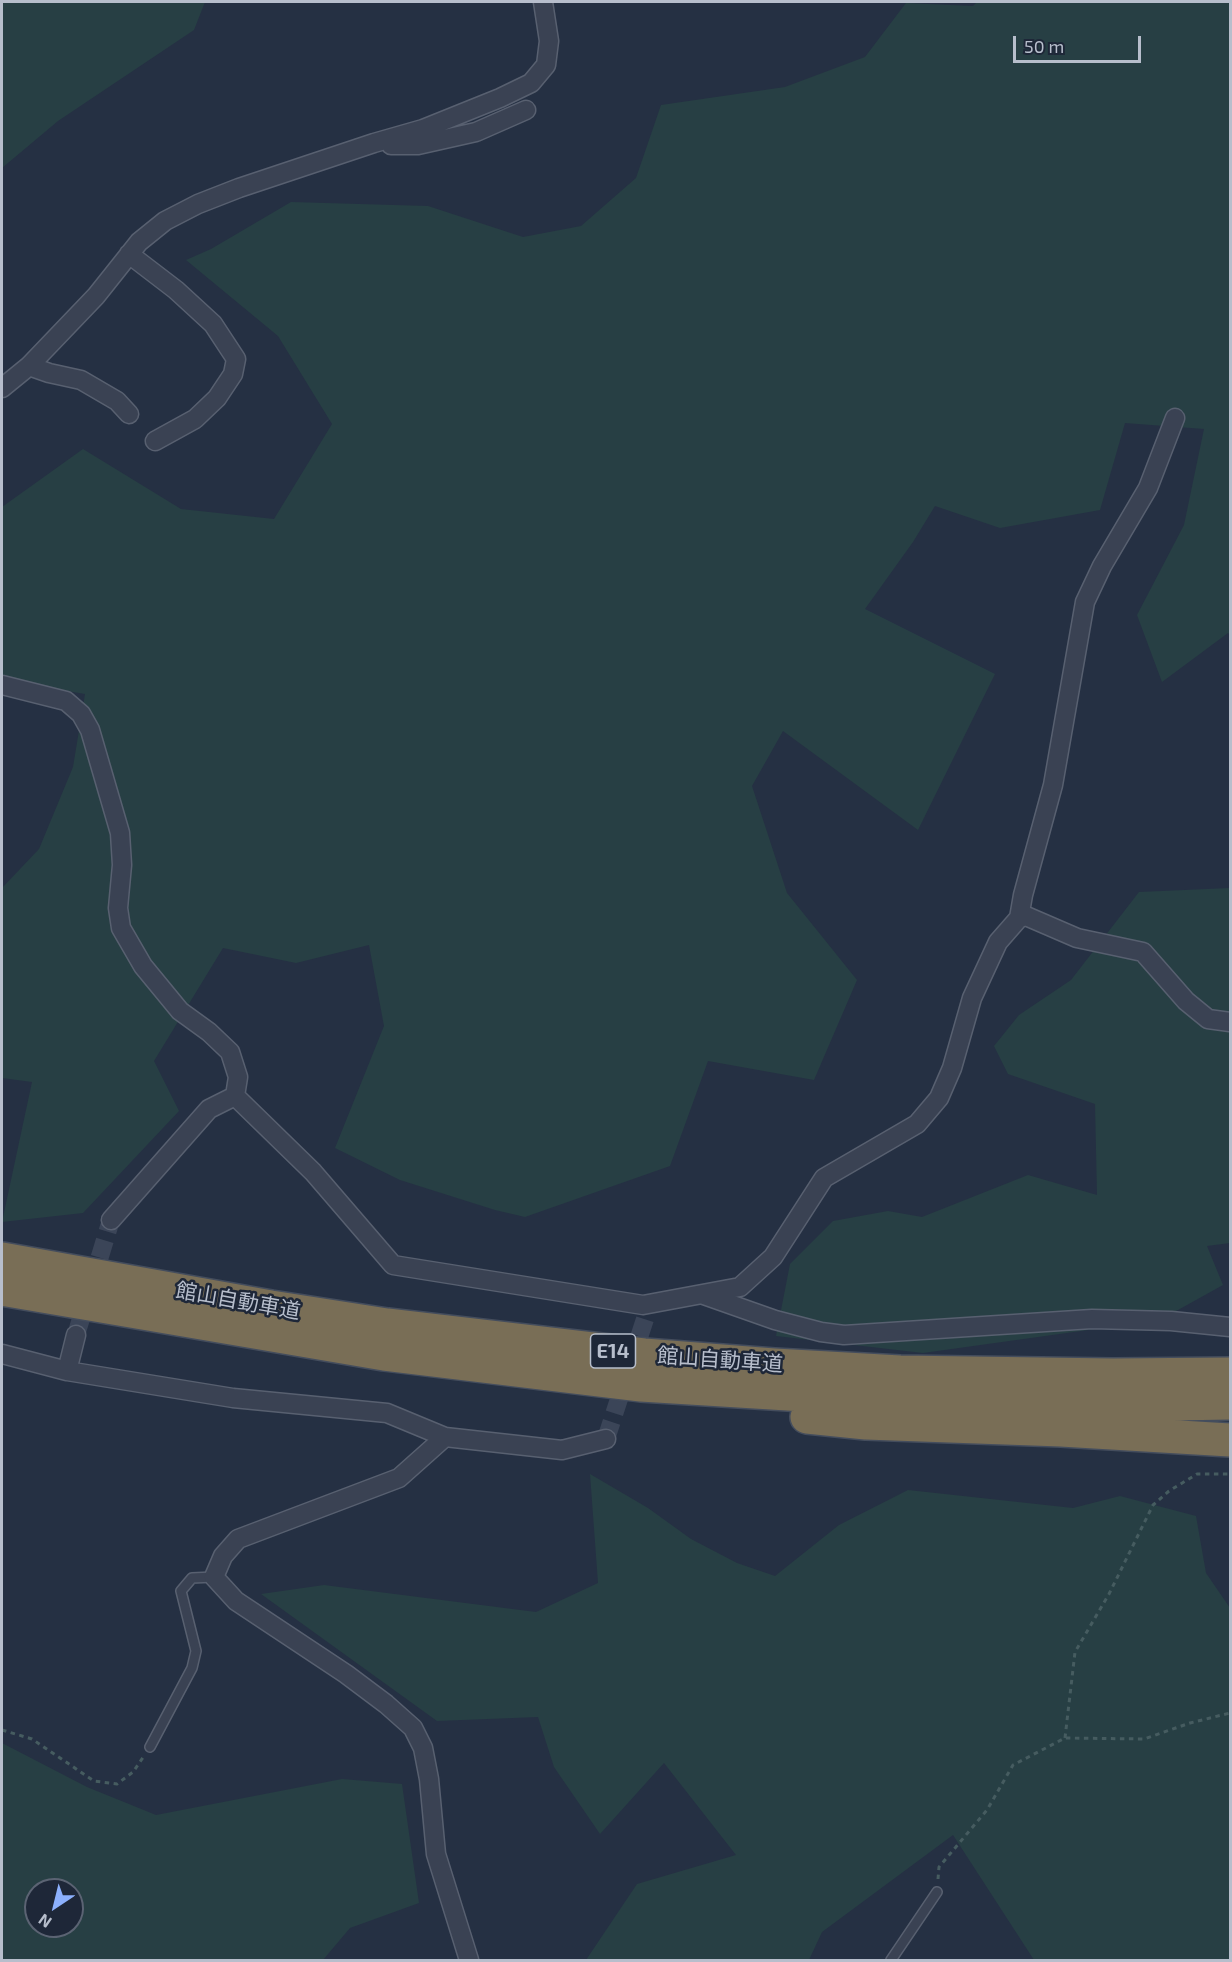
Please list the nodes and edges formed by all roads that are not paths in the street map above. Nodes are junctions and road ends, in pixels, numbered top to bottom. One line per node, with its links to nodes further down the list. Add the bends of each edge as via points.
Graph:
1 (543, 2): 3 (street, via 549,41 546,65 531,83 423,129)
2 (526, 110): 3 (street, via 476,132 443,140 407,146)
3 (374, 143): 4 (street, via 198,204 165,221)
4 (129, 254): 5 (street, via 96,296); 9 (street, via 213,324 236,359 233,374 217,398 195,419)
5 (29, 366): 6 (street); 7 (street, via 81,380 117,401)
6 (2, 388)
7 (129, 414)
8 (1175, 418): 11 (street, via 1148,488 1085,602 1053,785)
9 (154, 441)
10 (2, 685): 13 (street, via 66,701 81,714 90,730 120,833 121,928 143,966 180,1011 230,1052 238,1077)
11 (1019, 918): 12 (street, via 1026,916 1077,938 1143,952 1186,1001 1208,1019); 17 (street, via 998,942 972,998 939,1098 916,1125 824,1178 772,1257 740,1287)
12 (1230, 1022)
13 (235, 1096): 14 (street, via 209,1109); 17 (street, via 313,1172 393,1265 644,1312)
14 (111, 1220)
15 (2, 1259): 25 (highway, 館山自動車道 / E14, via 387,1325 633,1353 900,1372)
16 (2, 1289): 21 (highway, 館山自動車道 / E14)
17 (702, 1294): 18 (street, via 775,1320 844,1335 1092,1319)
18 (1230, 1327)
19 (76, 1335): 23 (street)
20 (2, 1354): 23 (street)
21 (384, 1354): 26 (highway, 館山自動車道 / E14, via 641,1385 773,1394 1115,1405); 27 (highway, via 506,1388 866,1423)
22 (1230, 1356): 25 (highway)
23 (67, 1371): 28 (street, via 233,1398 387,1413)
24 (1230, 1374): 25 (highway, 館山自動車道 / E14)
25 (1113, 1375)
26 (1230, 1403)
27 (1061, 1430): 30 (highway); 31 (highway)
28 (445, 1437): 29 (street, via 562,1450); 32 (street, via 399,1478 238,1539 223,1556)
29 (606, 1439)
30 (1230, 1440)
31 (1230, 1452)
32 (214, 1577): 33 (lane, via 192,1578 181,1591 196,1651 192,1668); 35 (street, via 236,1601 346,1674 413,1728 425,1758 436,1854)
33 (150, 1747)
34 (937, 1892): 36 (lane)
35 (469, 1960)
36 (891, 1960)

